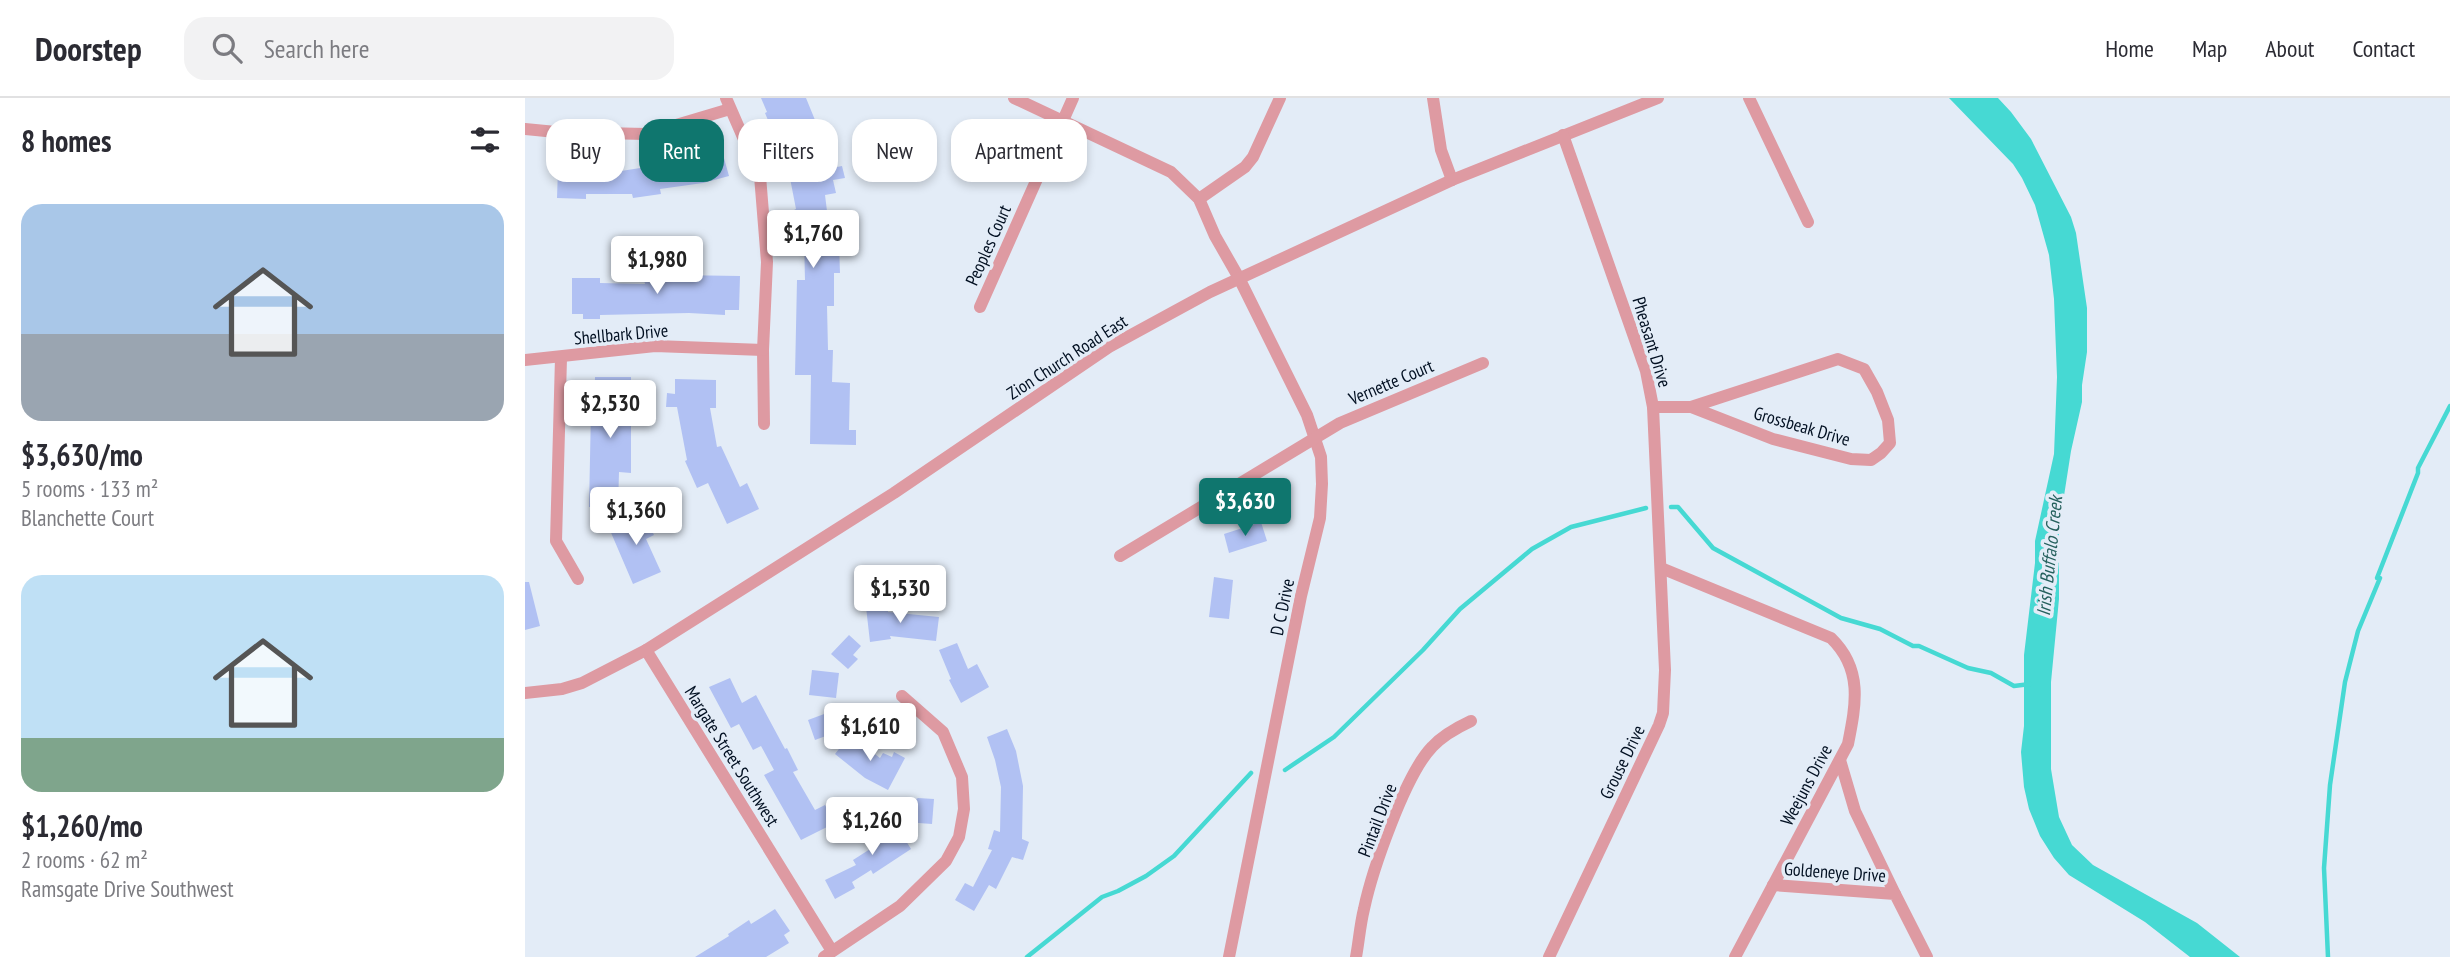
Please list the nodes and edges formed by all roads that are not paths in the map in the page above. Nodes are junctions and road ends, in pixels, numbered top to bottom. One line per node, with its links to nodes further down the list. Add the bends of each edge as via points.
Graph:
1 (1014, 98): 8 (street)
2 (1073, 98): 9 (street, Peoples Court)
3 (1280, 98): 15 (street, via 1253,157)
4 (1433, 98): 13 (street, via 1441,150)
5 (1658, 98): 12 (street, Zion Church Road East)
6 (1749, 98): 16 (street)
7 (728, 104): 10 (street, via 646,134); 19 (street, via 760,176 767,262)
8 (1059, 119)
9 (1064, 119)
10 (525, 129)
11 (1087, 132): 15 (street, via 1171,172)
12 (1563, 135): 13 (street, Zion Church Road East); 23 (street, Pheasant Drive, via 1646,371)
13 (1453, 180): 17 (street, Zion Church Road East)
14 (1036, 182): 18 (street, Peoples Court)
15 (1199, 200): 17 (street, D C Drive)
16 (1808, 222)
17 (1239, 278): 26 (street, D C Drive); 30 (street, Zion Church Road East, via 1108,347 894,493)
18 (980, 307)
19 (763, 350): 20 (street, Shellbark Drive, via 655,346); 25 (street)
20 (561, 358): 21 (street, Shellbark Drive); 29 (street, via 556,541)
21 (525, 360)
22 (1483, 363): 26 (street, Vernette Court, via 1372,408)
23 (1653, 407): 24 (street, Grossbeak Drive); 28 (street, Pheasant Drive)
24 (1691, 407): 24 (street, Grossbeak Drive, via 1838,359 1864,369 1888,420 1890,443 1871,460 1851,459 1773,439)
25 (764, 424)
26 (1315, 437): 27 (street, Vernette Court); 38 (street, D C Drive, via 1321,457 1319,518)
27 (1120, 556)
28 (1661, 568): 34 (street, Weejuns Drive, via 1809,627 1842,648 1855,681 1848,744); 40 (street, Grouse Drive, via 1663,713)
29 (578, 579)
30 (646, 650): 31 (street, Zion Church Road East, via 582,682); 37 (street, Margate Street Southwest)
31 (525, 693)
32 (902, 696): 37 (street, via 943,732 962,778 964,809 959,837 946,861 900,906)
33 (1471, 721): 39 (street, Pintail Drive, via 1430,749 1402,798 1367,898)
34 (1840, 760): 35 (street, Weejuns Drive); 36 (street, Goldeneye Drive, via 1855,811)
35 (1773, 885): 36 (street, Goldeneye Drive); 41 (street, Weejuns Drive)
36 (1895, 894): 42 (street, Goldeneye Drive)
37 (828, 954)
38 (1230, 957)
39 (1356, 957)
40 (1549, 957)
41 (1735, 957)
42 (1927, 957)

